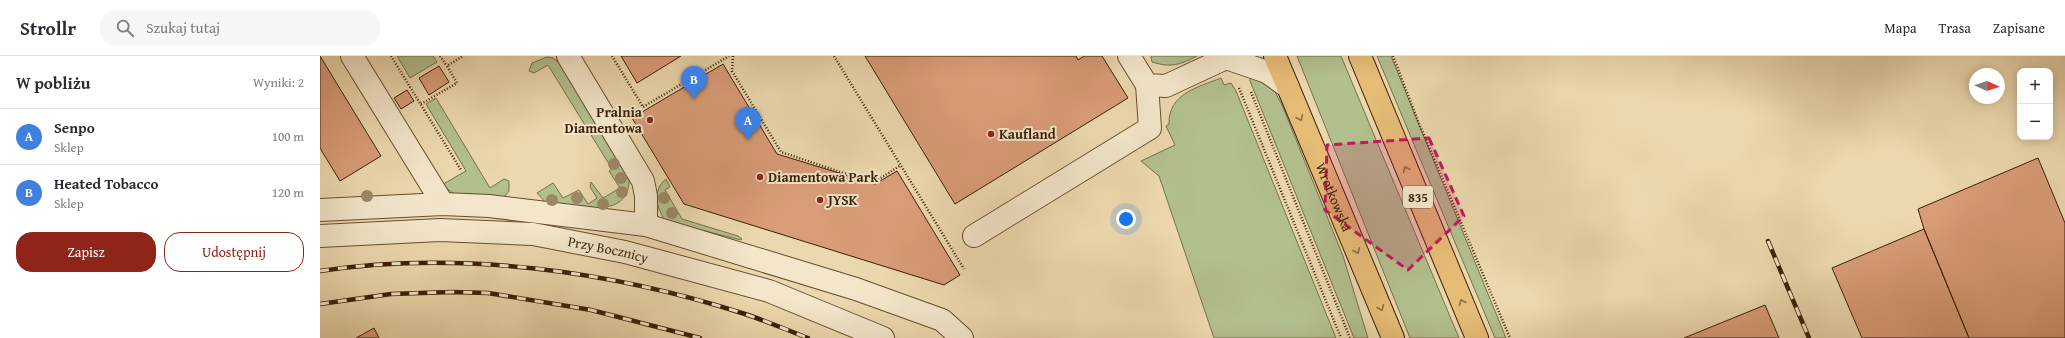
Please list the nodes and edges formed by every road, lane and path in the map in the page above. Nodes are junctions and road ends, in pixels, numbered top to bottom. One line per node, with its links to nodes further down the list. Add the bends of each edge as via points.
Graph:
1 (352, 56): 21 (lane)
2 (391, 56): 18 (path)
3 (440, 56): 15 (path)
4 (463, 56): 15 (path)
5 (568, 56): 23 (lane, via 642,181 646,196)
6 (612, 56): 7 (path, via 643,107)
7 (729, 56)
8 (733, 56): 19 (path, via 732,71 781,152 873,182)
9 (834, 56): 19 (path)
10 (1129, 56): 16 (lane)
11 (1275, 56): 17 (main road, Wrotkowska)
12 (1360, 56): 32 (main road, 835, one-way to 12)
13 (1393, 56): 33 (path)
14 (1231, 58): 16 (lane, via 1166,86); 17 (lane, via 1267,72); 29 (path); 30 (path)
15 (447, 66): 18 (path, via 457,83)
16 (1147, 85): 25 (lane, via 1150,128)
17 (1288, 87): 31 (main road, Wrotkowska, one-way to 31)
18 (421, 104): 20 (path)
19 (901, 165): 26 (path)
20 (461, 170)
21 (443, 204): 22 (lane); 23 (lane, via 489,206)
22 (320, 210)
23 (646, 225): 28 (lane, via 856,290 942,320)
24 (320, 236): 27 (lane, Przy Bocznicy, via 440,230 534,234 625,252 769,291)
25 (974, 236)
26 (964, 269)
27 (883, 338)
28 (962, 338)
29 (1341, 338)
30 (1350, 338)
31 (1393, 338)
32 (1477, 338)
33 (1510, 338)

